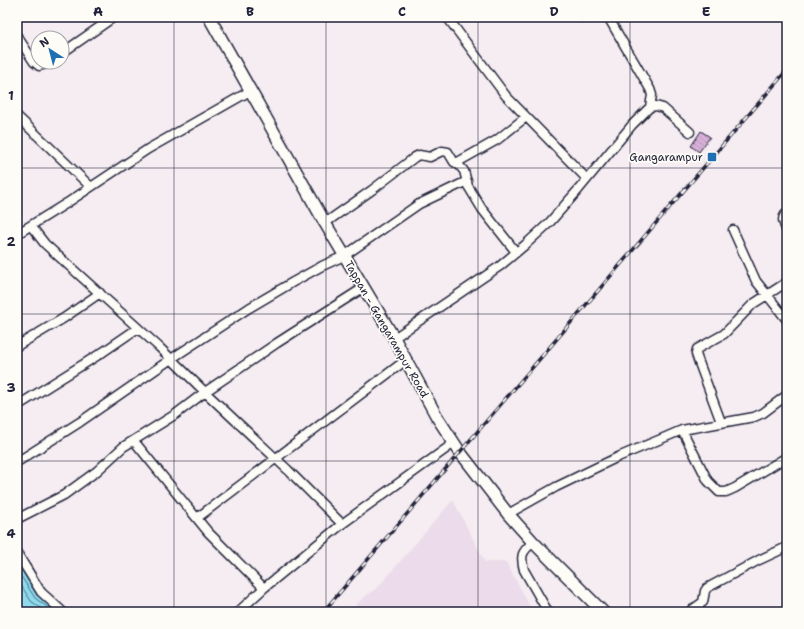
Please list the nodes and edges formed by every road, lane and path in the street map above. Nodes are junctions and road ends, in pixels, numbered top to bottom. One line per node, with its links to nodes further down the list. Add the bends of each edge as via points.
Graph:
1 (114, 17): 8 (street)
2 (209, 17): 10 (main road, Tappan - Gangarampur Road)
3 (447, 17): 13 (street, via 506,96)
4 (580, 17): 5 (street)
5 (585, 17)
6 (608, 17): 11 (street, via 650,89)
7 (17, 36): 9 (street)
8 (70, 47)
9 (30, 56)
10 (250, 91): 18 (street, via 166,138); 20 (main road, Tappan - Gangarampur Road)
11 (650, 107): 14 (street, via 663,108); 16 (street)
12 (17, 116): 18 (street)
13 (526, 117): 15 (street, via 497,140); 16 (street)
14 (690, 132)
15 (456, 163): 17 (street, via 464,171); 20 (street, via 445,151 430,157 419,155)
16 (587, 179): 25 (street, via 550,222)
17 (467, 181): 25 (street, via 482,209); 26 (street, via 420,204)
18 (91, 187): 21 (street)
19 (787, 213): 23 (street, via 783,220)
20 (325, 223): 26 (main road, Tappan - Gangarampur Road)
21 (31, 226): 24 (street); 29 (street, via 45,244)
22 (733, 230): 30 (street, via 756,281)
23 (787, 231)
24 (17, 234)
25 (516, 252): 33 (street, via 500,266)
26 (344, 256): 28 (main road, Tappan - Gangarampur Road); 35 (street, via 273,294)
27 (787, 282): 30 (street)
28 (363, 288): 33 (main road, Tappan - Gangarampur Road); 37 (street)
29 (100, 293): 32 (street); 34 (street)
30 (766, 294): 31 (street); 40 (street, via 724,334 696,351)
31 (787, 320)
32 (138, 328): 35 (street); 39 (street)
33 (394, 338): 36 (main road, Tappan - Gangarampur Road)
34 (17, 346)
35 (171, 359): 37 (street); 46 (street)
36 (406, 360): 43 (main road, Tappan - Gangarampur Road, via 437,417); 45 (street)
37 (205, 392): 42 (street); 45 (street)
38 (786, 397): 40 (street, via 754,417)
39 (17, 406)
40 (721, 422): 41 (street)
41 (682, 430): 44 (street, via 708,481 719,492 735,488); 47 (street, via 563,483)
42 (134, 441): 48 (street); 49 (street, via 64,495)
43 (454, 442): 47 (main road, Tappan - Gangarampur Road); 50 (street)
44 (787, 457)
45 (275, 458): 48 (street); 50 (street)
46 (17, 462)
47 (508, 514): 51 (main road, Tappan - Gangarampur Road)
48 (197, 518): 54 (street)
49 (17, 519)
50 (342, 524): 54 (street)
51 (533, 542): 57 (street, via 524,550 522,563); 58 (main road, Tappan - Gangarampur Road)
52 (787, 547): 59 (street, via 707,588 703,602)
53 (17, 554): 55 (street, via 41,592)
54 (264, 588): 56 (street)
55 (63, 612)
56 (238, 612)
57 (548, 612)
58 (603, 612)
59 (689, 612)

